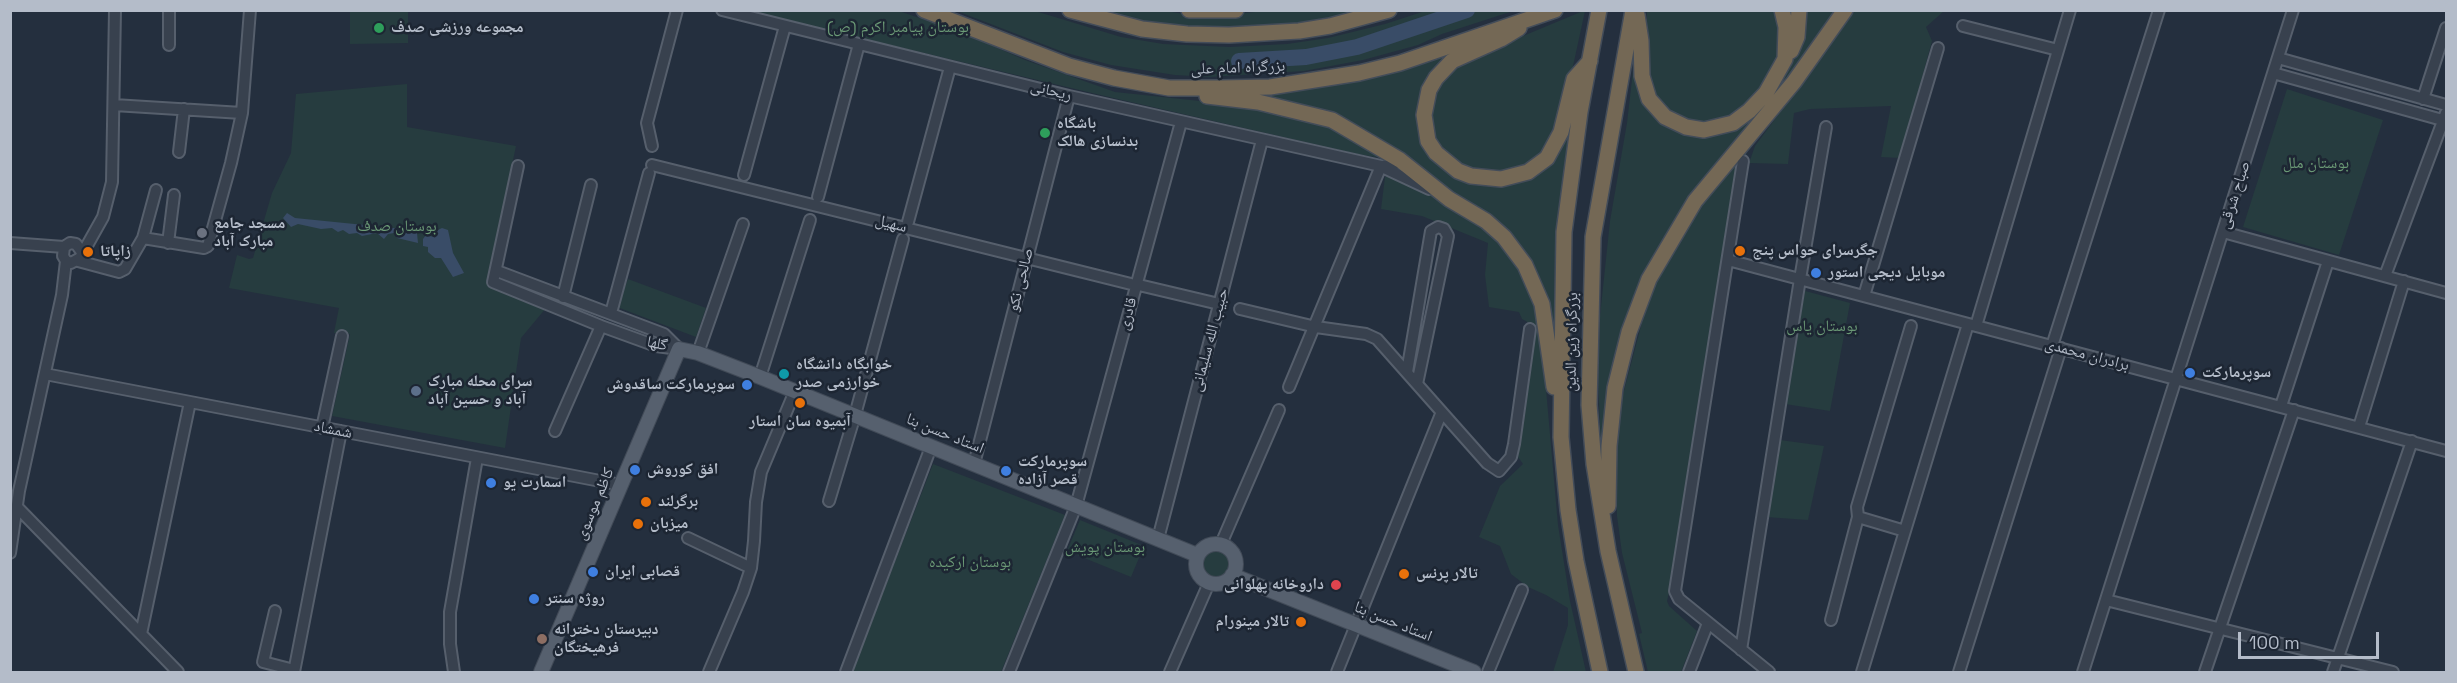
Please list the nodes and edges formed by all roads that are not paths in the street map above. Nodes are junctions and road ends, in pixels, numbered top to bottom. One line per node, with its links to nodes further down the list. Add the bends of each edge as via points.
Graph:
1 (115, 10): 36 (street)
2 (169, 10): 25 (street)
3 (250, 10): 39 (street)
4 (677, 10): 44 (street, via 647,123)
5 (722, 10): 21 (street, ریحانی)
6 (924, 10): 33 (highway, بزرگراه امام علی, via 1069,66)
7 (1070, 10): 10 (highway, بزرگراه امام علی, via 1142,29 1229,35 1299,31)
8 (1190, 10): 9 (highway)
9 (1236, 10)
10 (1389, 10)
11 (1555, 10): 20 (highway, بزرگراه امام علی)
12 (1599, 10): 28 (highway, بزرگراه زین الدین)
13 (1635, 10): 31 (highway, via 1645,92 1659,112 1686,127 1704,130 1733,123 1758,103); 122 (highway, بزرگراه زین الدین, via 1593,237 1589,405)
14 (1782, 10): 31 (highway, via 1787,39)
15 (1799, 10): 31 (highway, via 1797,37)
16 (1845, 10): 122 (highway, via 1794,82 1695,201 1649,279 1620,363 1611,410)
17 (2070, 10): 27 (street)
18 (2159, 10): 86 (street)
19 (2293, 10): 29 (street, صباح شرقی)
20 (1534, 19): 28 (highway, via 1501,39 1462,55 1436,78 1425,105 1424,127 1428,141 1446,163 1486,179 1528,172 1547,158 1554,146 1574,80); 33 (highway, بزرگراه امام علی, via 1400,63 1335,78 1270,87)
21 (785, 26): 24 (street, ریحانی); 50 (street)
22 (1963, 26): 27 (street)
23 (2446, 28): 35 (street)
24 (859, 44): 30 (street, ریحانی); 54 (street)
25 (169, 45)
26 (1938, 48): 75 (street)
27 (2058, 50): 80 (street)
28 (1592, 58): 106 (highway, بزرگراه زین الدین, via 1580,112 1564,232)
29 (2278, 58): 32 (street, صباح شرقی); 35 (street)
30 (951, 67): 34 (street, ریحانی); 57 (street)
31 (1781, 67)
32 (2273, 73): 40 (street); 59 (street, صباح شرقی)
33 (1169, 88): 46 (highway, via 1258,102 1332,120)
34 (1069, 96): 41 (street, ریحانی); 65 (street, صالحی نکو)
35 (2423, 99): 37 (street)
36 (114, 105): 38 (street); 64 (street, via 112,182 99,225)
37 (2446, 105)
38 (184, 109): 39 (street); 45 (street)
39 (242, 113): 63 (street, via 207,248)
40 (2446, 118): 69 (street)
41 (1181, 122): 43 (street, ریحانی); 115 (street, قادری)
42 (1826, 127): 70 (street)
43 (1262, 140): 49 (street, ریحانی); 77 (street, حبیب الله سلیمانی)
44 (652, 146)
45 (179, 152)
46 (1400, 160): 49 (street, via 1393,166); 55 (highway)
47 (1743, 160): 66 (street)
48 (518, 166): 68 (street)
49 (1381, 166): 55 (street, ریحانی); 83 (street)
50 (744, 175)
51 (591, 185): 76 (street)
52 (156, 190): 60 (street)
53 (174, 195): 63 (street)
54 (818, 197)
55 (1449, 199): 106 (highway, via 1504,237 1534,281 1546,323)
56 (810, 220): 91 (street)
57 (908, 222)
58 (742, 224): 88 (street)
59 (2223, 232): 67 (street); 92 (street, صباح شرقی)
60 (143, 238): 63 (street); 64 (street, via 122,271)
61 (903, 239): 101 (street)
62 (10, 243): 64 (street)
63 (168, 243)
64 (72, 255): 90 (street)
65 (1027, 258): 72 (street, سهیل); 79 (street, سهیل, via 651,169); 111 (street, صالحی نکو)
66 (1728, 260): 70 (street, برادران محمدی); 132 (street, via 1675,591)
67 (2328, 261): 69 (street); 97 (street)
68 (497, 271): 76 (street, گلها); 81 (street, گلها, via 494,282)
69 (2385, 276): 71 (street)
70 (1800, 279): 75 (street, برادران محمدی); 136 (street)
71 (2404, 281): 74 (street); 102 (street)
72 (1131, 284)
73 (1143, 286): 77 (street)
74 (2446, 293)
75 (1864, 296): 80 (street, برادران محمدی)
76 (563, 297): 79 (street, گلها)
77 (1219, 304): 120 (street, حبیب الله سلیمانی)
78 (1240, 309): 83 (street)
79 (611, 313): 87 (street, گلها, via 664,334)
80 (1972, 325): 86 (street, برادران محمدی); 118 (street)
81 (601, 326): 87 (street, گلها, via 656,346); 105 (street)
82 (1911, 326): 117 (street, via 1857,507)
83 (1316, 327): 89 (street, via 1377,339); 94 (street)
84 (1530, 329): 100 (street, via 1514,444 1505,466 1499,471 1492,469)
85 (342, 336): 103 (street)
86 (2057, 347): 92 (street, برادران محمدی); 154 (street)
87 (679, 349): 88 (main road, استاد حسن بنا); 112 (main road, کاظم موسوی)
88 (698, 352): 91 (main road, استاد حسن بنا)
89 (1407, 372): 93 (street); 93 (street, via 1431,231 1437,227 1448,236)
90 (45, 374): 96 (street, شمشاد); 113 (street)
91 (760, 377): 95 (main road, استاد حسن بنا)
92 (2176, 379): 97 (street, برادران محمدی); 129 (street, صباح شرقی)
93 (1418, 384): 100 (street)
94 (1289, 387)
95 (795, 391): 101 (main road, استاد حسن بنا); 125 (street, via 761,472)
96 (190, 402): 103 (street, شمشاد); 135 (street)
97 (2281, 406): 99 (street, برادران محمدی)
98 (1280, 410): 121 (street)
99 (2294, 410): 102 (street, برادران محمدی); 134 (street)
100 (1441, 414): 133 (street)
101 (855, 416): 108 (main road, استاد حسن بنا); 114 (street)
102 (2359, 427): 107 (street, برادران محمدی)
103 (322, 428): 104 (street, شمشاد)
104 (341, 431): 110 (street, شمشاد); 138 (street)
105 (555, 431)
106 (1561, 437): 149 (highway, بزرگراه زین الدین, via 1576,561)
107 (2412, 441): 109 (street, برادران محمدی); 137 (street)
108 (931, 447): 111 (main road, استاد حسن بنا); 143 (street)
109 (2446, 451)
110 (477, 458): 112 (street, شمشاد); 140 (street, via 450,612)
111 (974, 464): 115 (main road, استاد حسن بنا)
112 (621, 485): 141 (main road, کاظم موسوی)
113 (15, 491): 116 (street)
114 (829, 501)
115 (1076, 506): 120 (main road, استاد حسن بنا); 144 (street, قادری)
116 (17, 507): 123 (street); 135 (street)
117 (1858, 518): 118 (street); 131 (street)
118 (1905, 531): 153 (street)
119 (688, 538): 125 (street)
120 (1158, 539): 124 (main road, استاد حسن بنا)
121 (1221, 544): 124 (main road, via 1206,546); 126 (main road, via 1234,556)
122 (1608, 551): 150 (highway, بزرگراه زین الدین)
123 (10, 552)
124 (1197, 555): 127 (main road, via 1196,569)
125 (751, 568): 142 (street)
126 (1232, 575): 127 (main road, via 1222,583); 133 (main road, استاد حسن بنا)
127 (1209, 583): 145 (street)
128 (1522, 590): 148 (street)
129 (2106, 600): 134 (street); 155 (street, صباح شرقی)
130 (274, 611): 138 (street, via 263,662)
131 (1830, 620)
132 (1708, 623): 136 (street); 151 (street)
133 (1355, 624): 146 (street); 147 (main road, استاد حسن بنا)
134 (2220, 628): 137 (street); 156 (street)
135 (141, 634): 139 (street)
136 (1742, 650): 152 (street)
137 (2338, 658): 157 (street); 158 (street)
138 (294, 671)
139 (178, 672)
140 (454, 672)
141 (542, 672)
142 (709, 672)
143 (846, 672)
144 (1009, 672)
145 (1170, 672)
146 (1336, 672)
147 (1474, 672)
148 (1488, 672)
149 (1600, 672)
150 (1636, 672)
151 (1689, 672)
152 (1769, 672)
153 (1862, 672)
154 (1959, 672)
155 (2083, 672)
156 (2205, 672)
157 (2333, 672)
158 (2393, 672)

